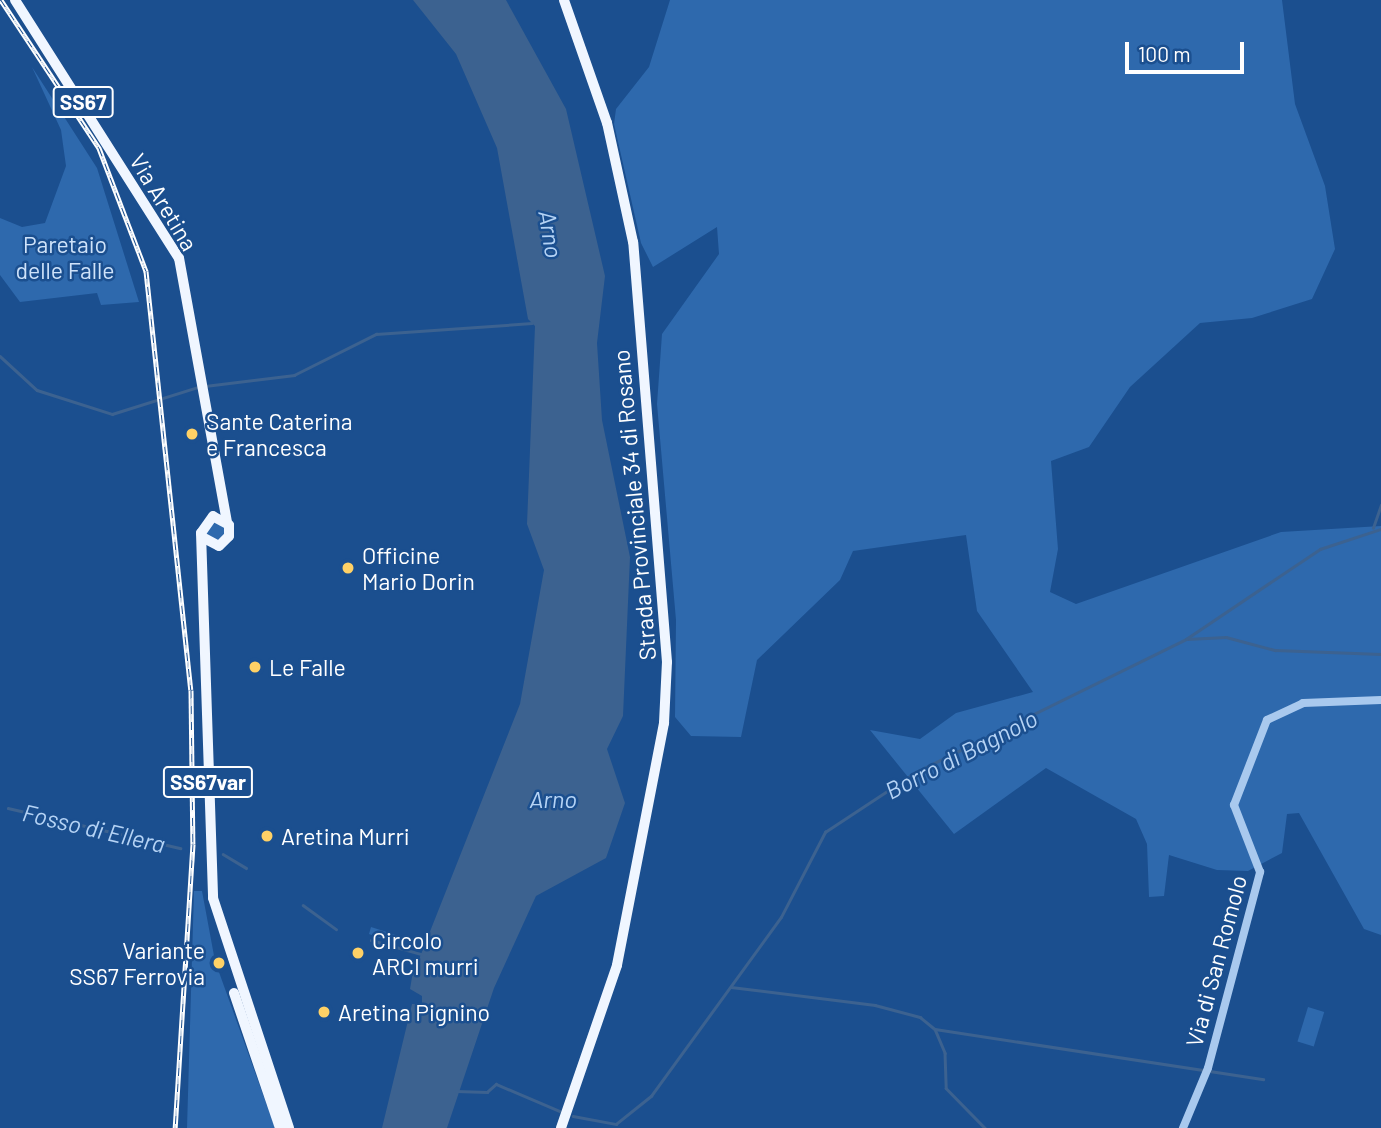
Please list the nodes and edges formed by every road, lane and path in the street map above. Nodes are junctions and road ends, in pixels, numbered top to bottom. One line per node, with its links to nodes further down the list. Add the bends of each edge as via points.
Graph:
1 (15, 0): 3 (main road, Via Aretina / SS67, via 179,258)
2 (565, 0): 13 (main road, Strada Provinciale 34 di Rosano, via 607,123 633,242 667,662 664,723 617,965)
3 (222, 492): 4 (main road); 5 (main road, Via Aretina / SS67)
4 (209, 518): 5 (main road); 6 (main road)
5 (227, 522): 7 (main road, via 228,539)
6 (202, 537): 7 (main road); 8 (main road, SS67var)
7 (215, 546): 8 (main road, SS67var)
8 (200, 576): 10 (main road, SS67var, via 210,869)
9 (1381, 701): 14 (street, Via di San Romolo, via 1283,708 1267,720 1234,805 1260,872 1208,1068)
10 (222, 941): 11 (main road, SS67var); 12 (main road, SS67var)
11 (280, 1128)
12 (289, 1128)
13 (561, 1128)
14 (1183, 1128)

